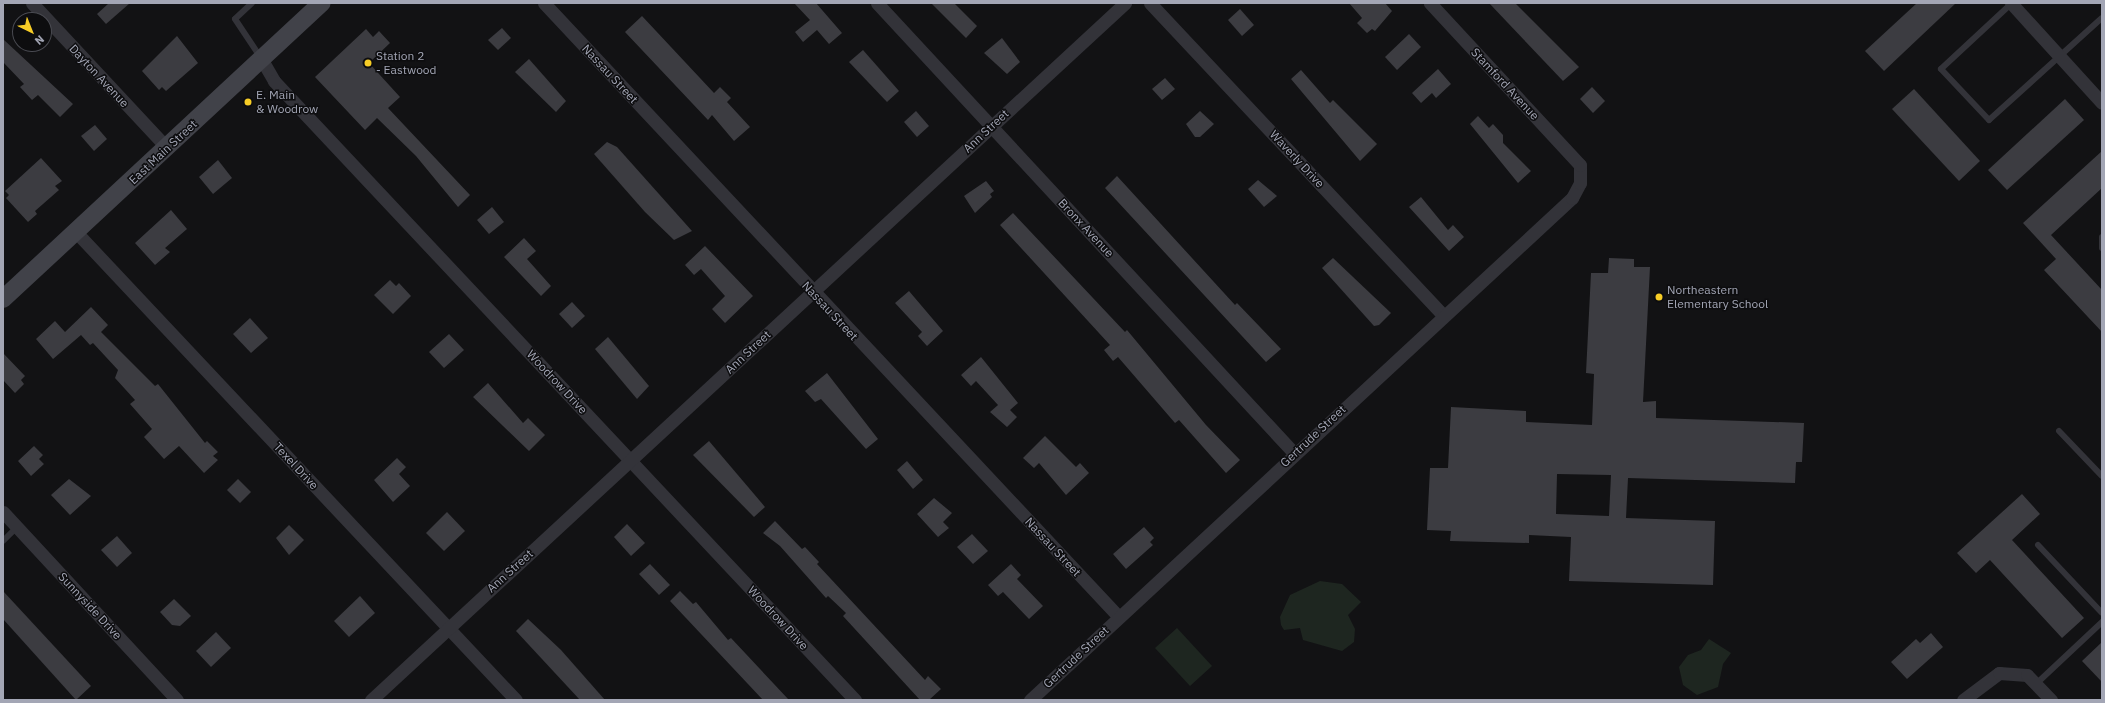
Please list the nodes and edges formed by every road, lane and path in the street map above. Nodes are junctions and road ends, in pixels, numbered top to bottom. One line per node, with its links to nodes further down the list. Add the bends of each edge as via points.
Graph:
1 (32, 3): 15 (street, Dayton Avenue)
2 (252, 3): 12 (lane, via 235,19)
3 (322, 3): 12 (street, East Main Street)
4 (544, 3): 20 (street, Nassau Street)
5 (877, 3): 14 (street, Bronx Avenue)
6 (1125, 3): 14 (street, Ann Street)
7 (1150, 3): 22 (street, Waverly Drive)
8 (1430, 3): 16 (street, Stamford Avenue)
9 (2011, 3): 11 (street); 11 (lane, via 1941,69 1989,120)
10 (2102, 18): 11 (lane)
11 (2060, 57): 13 (street)
12 (262, 60): 15 (street, East Main Street); 25 (street, Woodrow Drive, via 274,81)
13 (2102, 103)
14 (991, 126): 20 (street, Ann Street); 24 (street, Bronx Avenue)
15 (167, 148): 17 (street, East Main Street)
16 (1580, 165): 22 (street, Gertrude Street, via 1582,176 1572,198)
17 (76, 232): 21 (street, East Main Street); 34 (street, Texel Drive)
18 (2102, 237): 19 (lane)
19 (2102, 248)
20 (812, 293): 25 (street, Ann Street); 32 (street, Nassau Street)
21 (3, 299)
22 (1444, 316): 24 (street, Gertrude Street)
23 (2059, 431): 26 (lane)
24 (1294, 453): 32 (street, Gertrude Street)
25 (631, 461): 34 (street, Ann Street); 39 (street, Woodrow Drive)
26 (2102, 476)
27 (3, 512): 28 (street, Sunnyside Drive)
28 (17, 527): 29 (lane); 36 (street, Sunnyside Drive)
29 (3, 541)
30 (2038, 545): 31 (lane)
31 (2102, 613)
32 (1119, 617): 40 (street, Gertrude Street)
33 (2102, 622): 35 (lane)
34 (448, 628): 37 (street, Ann Street); 38 (street, Texel Drive)
35 (2036, 684): 41 (street, via 2027,675 1999,673); 42 (street)
36 (177, 700)
37 (371, 700)
38 (516, 700)
39 (855, 700)
40 (1030, 700)
41 (1963, 700)
42 (2051, 700)

